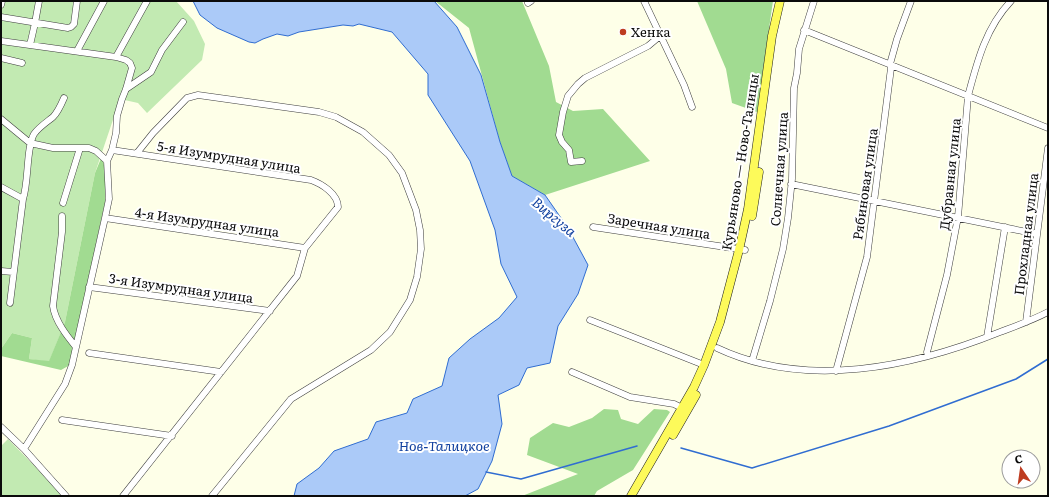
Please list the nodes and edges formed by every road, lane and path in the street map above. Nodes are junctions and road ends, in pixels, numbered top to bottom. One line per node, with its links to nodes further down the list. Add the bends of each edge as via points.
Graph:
1 (2, 1): 12 (street)
2 (39, 1): 15 (street)
3 (77, 1): 15 (street, via 74,24 71,27)
4 (104, 1): 20 (street)
5 (146, 1): 21 (street)
6 (644, 1): 17 (street)
7 (780, 1): 50 (main road, Курьяново — Ново-Талицы, via 772,36)
8 (785, 1): 50 (main road, Курьяново — Ново-Талицы, via 755,196)
9 (814, 1): 16 (street, Солнечная улица)
10 (911, 1): 24 (street, Рябиновая улица, via 896,39)
11 (1011, 1): 26 (street, Дубравная улица, via 997,18 987,38)
12 (1, 5)
13 (1, 17): 15 (street)
14 (183, 22): 25 (street, via 162,50 151,72)
15 (36, 23): 19 (street)
16 (804, 30): 24 (street); 38 (street, Солнечная улица, via 794,88)
17 (660, 36): 28 (street); 37 (street, via 648,46 585,78 568,96 558,135 569,150 572,162)
18 (1, 41): 19 (street)
19 (30, 45): 20 (street)
20 (77, 52): 21 (street)
21 (116, 57): 25 (street, via 126,60 132,68)
22 (1, 58): 23 (street)
23 (22, 63)
24 (890, 64): 26 (street); 41 (street, Рябиновая улица)
25 (126, 89): 34 (street, via 117,116)
26 (968, 96): 30 (street); 44 (street, Дубравная улица)
27 (64, 98): 31 (street, via 59,110 34,134)
28 (692, 107)
29 (1, 119): 31 (street)
30 (1048, 128)
31 (30, 143): 32 (street, via 53,148); 40 (street)
32 (80, 148): 36 (street, via 96,151); 42 (street)
33 (1048, 148): 48 (street, Прохладная улица)
34 (112, 150): 35 (street, 5-я Изумрудная улица); 36 (street)
35 (137, 153): 49 (street, 5-я Изумрудная улица, via 311,180 321,184 337,198 338,207); 76 (street, via 187,98 198,95 319,112 336,117 363,132 390,155 402,173 416,210 421,250 417,277 410,300 390,332 371,350 291,399)
36 (107, 161): 45 (street)
37 (582, 161)
38 (791, 184): 41 (street); 64 (street, Солнечная улица, via 783,248)
39 (1, 187): 40 (street)
40 (23, 199): 52 (street)
41 (874, 201): 44 (street); 66 (street, Рябиновая улица, via 867,257)
42 (63, 203)
43 (62, 216): 60 (street, via 53,306 65,334)
44 (958, 217): 46 (street); 63 (street, Дубравная улица)
45 (106, 218): 49 (street, 4-я Изумрудная улица); 53 (street)
46 (1005, 227): 48 (street); 59 (street)
47 (593, 228): 50 (street, Заречная улица)
48 (1038, 234): 58 (street, Прохладная улица)
49 (305, 248): 55 (street, via 297,276)
50 (742, 250): 61 (main road, Курьяново — Ново-Талицы, via 734,291); 65 (main road, Курьяново — Ново-Талицы)
51 (1, 271): 52 (street)
52 (14, 272): 54 (street)
53 (89, 287): 55 (street, 3-я Изумрудная улица); 60 (street)
54 (10, 304)
55 (270, 311): 67 (street)
56 (1048, 312): 58 (street)
57 (590, 320): 65 (street)
58 (1026, 322): 59 (street)
59 (987, 337): 63 (street)
60 (76, 348): 73 (street, via 65,384)
61 (716, 348): 64 (street); 78 (main road, Курьяново — Ново-Талицы, via 688,410)
62 (89, 353): 67 (street)
63 (928, 356): 66 (street, via 879,366)
64 (752, 361): 66 (street, via 791,368)
65 (704, 365): 69 (main road, Курьяново — Ново-Талицы)
66 (836, 370)
67 (221, 372): 72 (street)
68 (572, 372): 69 (street, via 630,397 674,404)
69 (682, 408): 77 (main road, Курьяново — Ново-Талицы)
70 (62, 420): 72 (street)
71 (1, 427): 73 (street)
72 (172, 436): 75 (street)
73 (24, 449): 74 (street)
74 (66, 496)
75 (123, 496)
76 (212, 496)
77 (631, 496)
78 (637, 496)

